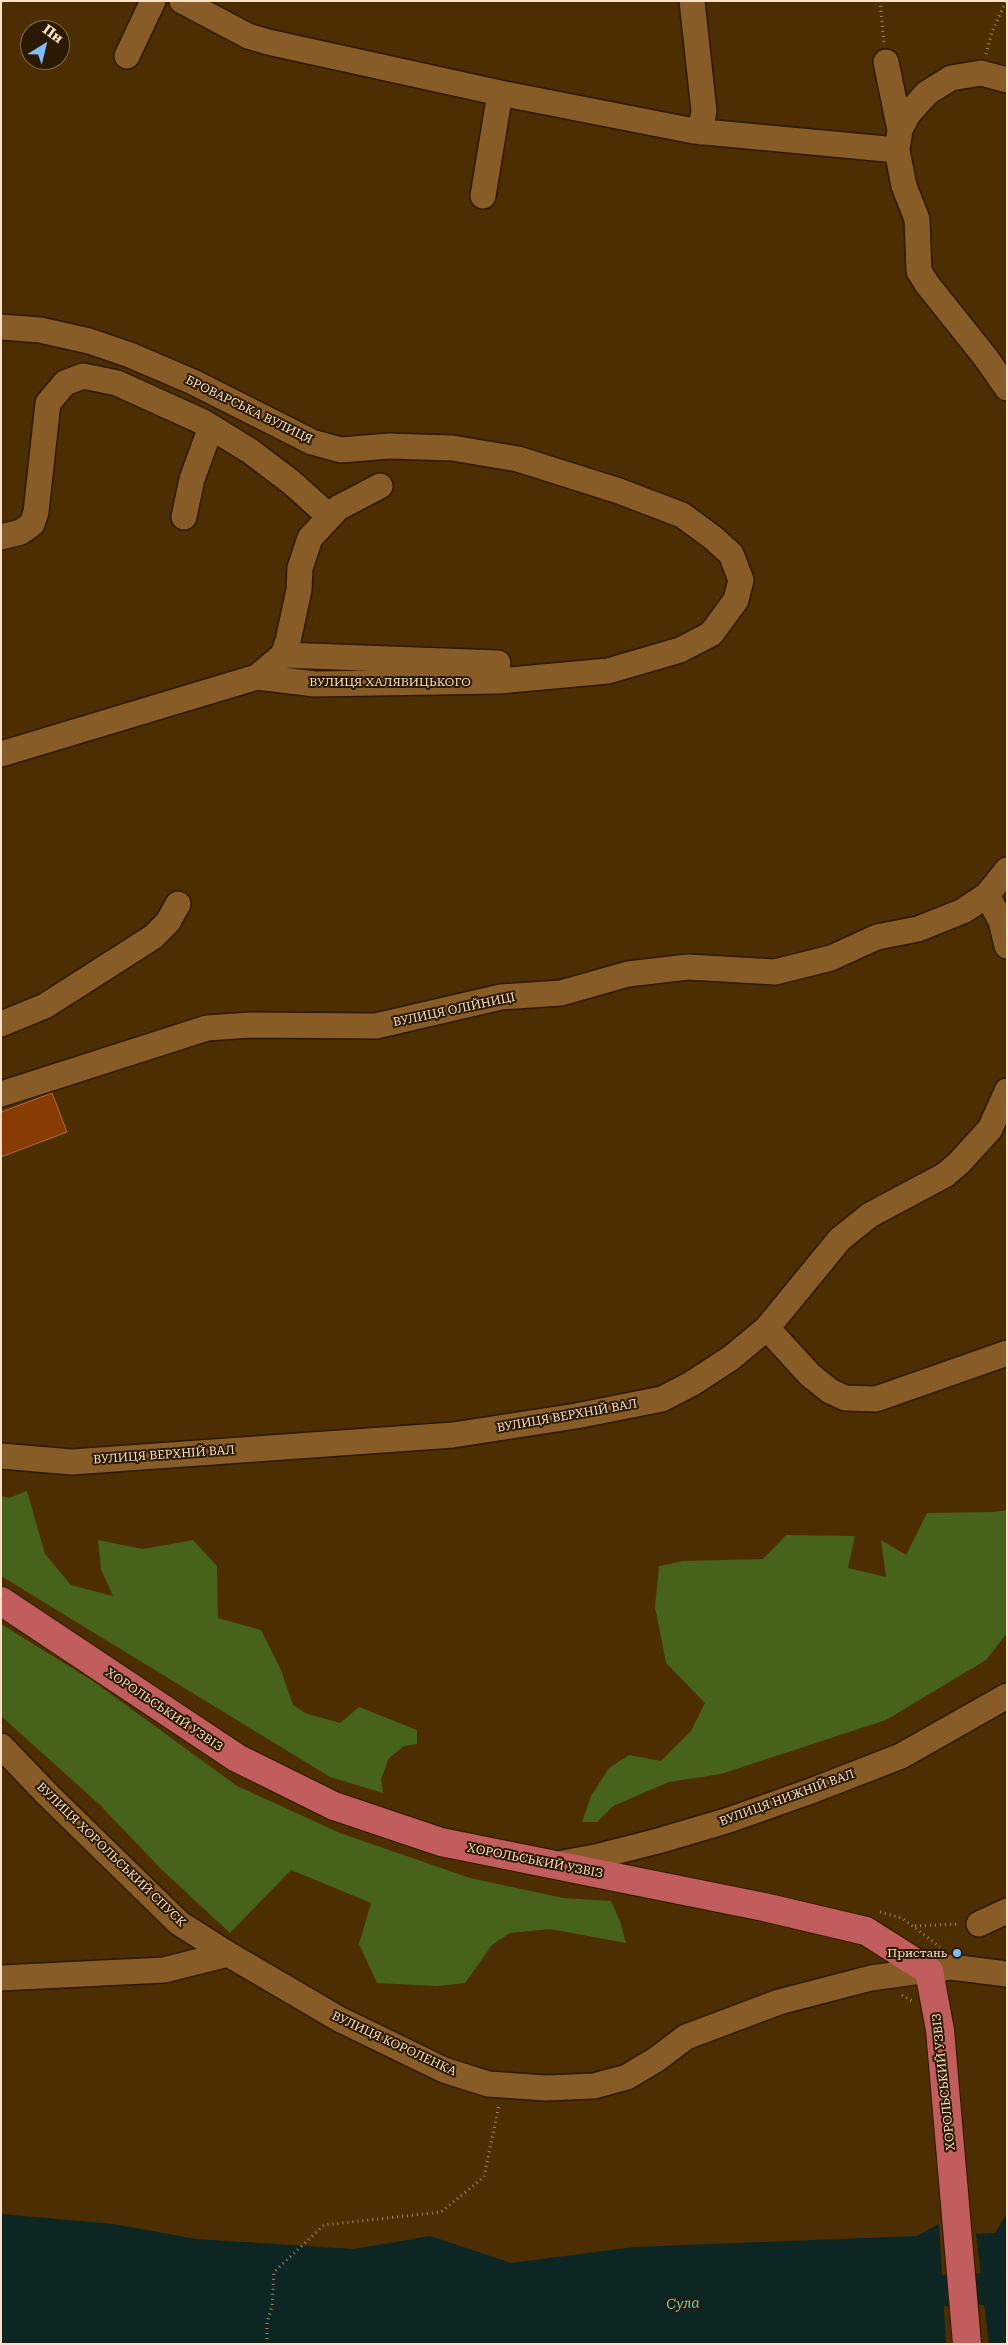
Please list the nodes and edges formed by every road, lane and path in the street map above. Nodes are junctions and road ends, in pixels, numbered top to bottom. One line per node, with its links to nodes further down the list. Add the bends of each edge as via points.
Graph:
1 (153, 1): 6 (street)
2 (182, 1): 10 (street, via 248,36 268,42)
3 (692, 1): 11 (street, via 704,111)
4 (880, 1): 7 (path)
5 (1006, 1): 8 (path, via 992,32)
6 (127, 56)
7 (886, 62): 12 (street)
8 (981, 73): 9 (street); 12 (street, via 951,78 927,93 908,114)
9 (1007, 80)
10 (500, 93): 11 (street); 13 (street)
11 (700, 132): 12 (street)
12 (899, 140): 15 (street, via 904,186 917,219 919,271)
13 (483, 196)
14 (1, 327): 21 (street, БРОВАРСЬКА ВУЛИЦЯ, via 40,330 90,340 193,382 322,445 341,450 389,446 452,448 518,459 619,491 682,515 731,554 741,580)
15 (1007, 388)
16 (212, 427): 18 (street, via 291,482); 19 (street, via 192,479); 20 (street, via 117,383 83,376 64,382 48,403 32,524 21,532)
17 (380, 486): 18 (street)
18 (329, 516): 22 (street, via 310,538 300,568 299,590)
19 (184, 517)
20 (1, 537)
21 (736, 600): 24 (street, ВУЛИЦЯ ХАЛЯВИЦЬКОГО, via 710,634 680,650 608,672 499,681 315,684)
22 (283, 655): 23 (street); 24 (street)
23 (498, 663)
24 (257, 677): 25 (street, ВУЛИЦЯ ХАЛЯВИЦЬКОГО)
25 (1, 754)
26 (1007, 870): 27 (street, ВУЛИЦЯ ОЛІЙНИЦІ)
27 (986, 895): 29 (street, via 1001,921); 32 (street, ВУЛИЦЯ ОЛІЙНИЦІ, via 963,911 918,929 876,937 831,958 775,972 688,967 628,974 561,993 501,997 376,1026 207,1028)
28 (178, 904): 30 (street, via 168,922 153,937 45,1006)
29 (1007, 946)
30 (1, 1024)
31 (1007, 1091): 33 (street, ВУЛИЦЯ ВЕРХНІЙ ВАЛ, via 990,1129 959,1163 945,1175 870,1216 840,1239)
32 (1, 1094)
33 (767, 1328): 34 (street, via 810,1375 845,1398 876,1399); 35 (street, ВУЛИЦЯ ВЕРХНІЙ ВАЛ, via 731,1358 662,1399 576,1416 453,1435 72,1462)
34 (1007, 1353)
35 (1, 1456)
36 (1, 1601): 39 (main road, ХОРОЛЬСЬКИЙ УЗВІЗ, via 237,1758 289,1786 334,1806 441,1842)
37 (1007, 1696): 39 (street, ВУЛИЦЯ НИЖНІЙ ВАЛ, via 901,1756 811,1790 729,1820 658,1841)
38 (1, 1746): 44 (street, ВУЛИЦЯ ХОРОЛЬСЬКИЙ СПУСК, via 180,1923)
39 (554, 1865): 45 (main road, ХОРОЛЬСЬКИЙ УЗВІЗ, via 866,1931)
40 (875, 1911): 43 (path, via 902,1918)
41 (1007, 1911): 42 (street)
42 (979, 1924): 43 (path)
43 (915, 1926): 45 (path)
44 (228, 1954): 47 (street, via 164,1970); 48 (street, ВУЛИЦЯ КОРОЛЕНКА, via 339,2019 444,2070 488,2084)
45 (936, 1960): 46 (street, ВУЛИЦЯ КОРОЛЕНКА, via 951,1968); 48 (street, ВУЛИЦЯ КОРОЛЕНКА, via 779,2002 686,2036 627,2077 594,2086 546,2088); 50 (main road, ХОРОЛЬСЬКИЙ УЗВІЗ)
46 (1007, 1974)
47 (1, 1978)
48 (502, 2085): 49 (path, via 484,2177 441,2212 324,2226 274,2272)
49 (267, 2344)
50 (967, 2344)

